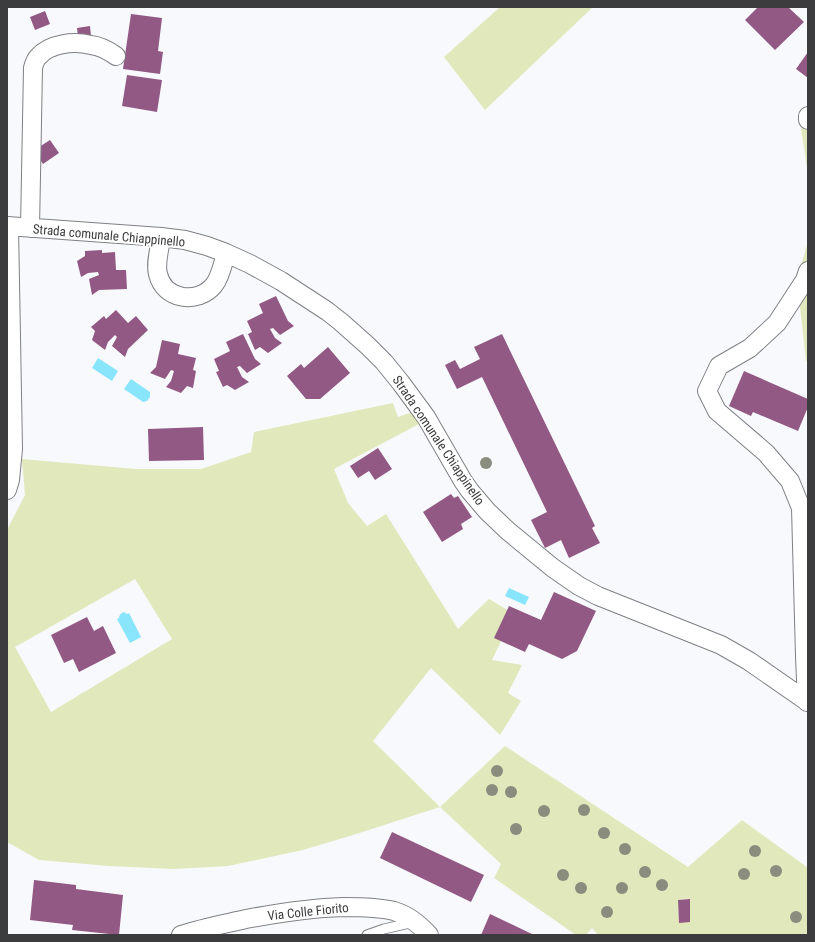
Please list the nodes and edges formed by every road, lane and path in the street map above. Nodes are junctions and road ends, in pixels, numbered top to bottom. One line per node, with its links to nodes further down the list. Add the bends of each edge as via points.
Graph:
1 (116, 56): 5 (street, via 91,45 73,43 51,48 35,61)
2 (808, 116): 3 (street)
3 (808, 120)
4 (8, 226): 5 (street, Strada comunale Chiappinello); 9 (street, via 13,449)
5 (30, 228): 6 (street, Strada comunale Chiappinello)
6 (161, 237): 7 (street, Strada comunale Chiappinello, via 191,242); 7 (street, via 158,274 167,289 182,297 197,297 206,293 217,280)
7 (226, 253): 10 (street, Strada comunale Chiappinello, via 286,284 326,311 368,346 384,362 426,417 463,481 479,503 553,568 598,596 721,645 759,667)
8 (808, 271): 10 (street, via 805,280 776,323 750,348 719,366 707,391 717,411 766,453 790,481 801,508)
9 (7, 490)
10 (808, 702)
11 (415, 922): 12 (street, Via Colle Fiorito, via 395,911 365,907 322,908 268,915); 13 (lane); 14 (street, Via Colle Fiorito)
12 (180, 935)
13 (367, 935)
14 (429, 935)

